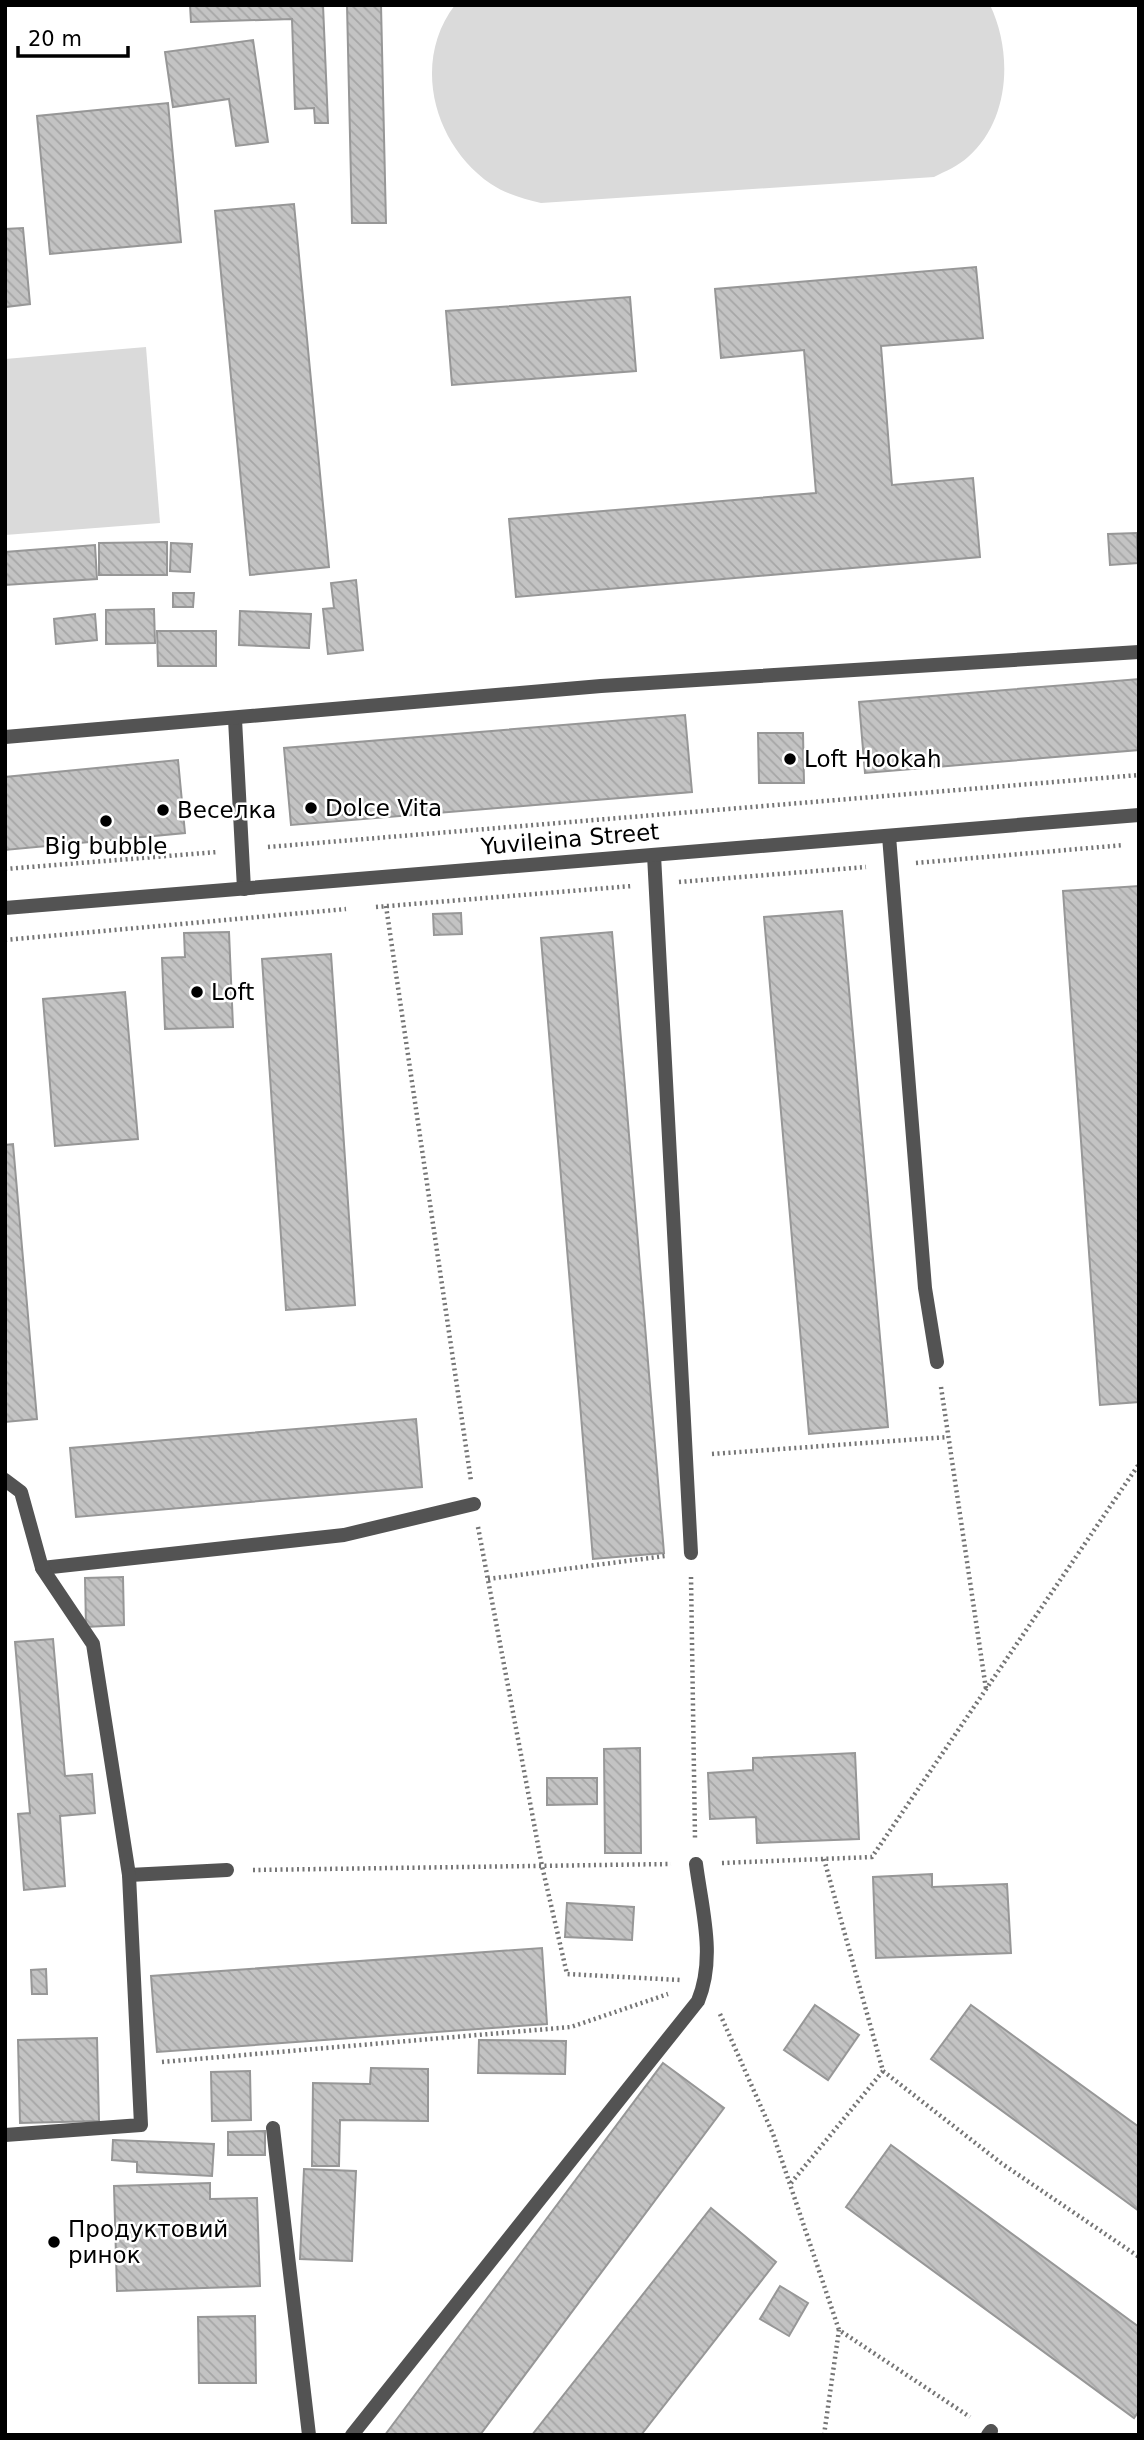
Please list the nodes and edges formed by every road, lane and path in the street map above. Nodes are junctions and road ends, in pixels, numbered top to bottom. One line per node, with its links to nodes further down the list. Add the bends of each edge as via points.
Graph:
1 (1139, 652): 2 (street, via 601,686)
2 (236, 719): 3 (street); 8 (street)
3 (5, 737)
4 (1139, 775): 8 (path)
5 (1139, 815): 6 (street, Yuvileina Street)
6 (890, 836): 9 (street, Yuvileina Street); 10 (street)
7 (1126, 845): 10 (path)
8 (241, 849): 11 (path); 13 (street)
9 (654, 855): 12 (street); 13 (street, Yuvileina Street)
10 (892, 865): 12 (path); 18 (street, via 925,1288)
11 (5, 869)
12 (655, 884): 14 (path); 20 (street)
13 (244, 889): 15 (street, Yuvileina Street)
14 (374, 907)
15 (5, 908)
16 (349, 909): 17 (path)
17 (5, 940)
18 (937, 1362): 19 (path)
19 (948, 1437): 20 (path); 27 (path)
20 (686, 1456): 24 (street)
21 (1139, 1464): 27 (path)
22 (5, 1480): 25 (street, via 21,1492)
23 (474, 1504): 25 (street, via 344,1535)
24 (691, 1553): 26 (path); 29 (path)
25 (43, 1568): 31 (street, via 93,1644)
26 (488, 1579)
27 (986, 1689): 28 (path, via 872,1857)
28 (824, 1859): 29 (path); 34 (path)
29 (696, 1864): 30 (path); 32 (street, via 709,1955)
30 (227, 1870): 31 (street)
31 (129, 1875): 33 (street)
32 (706, 1982): 33 (path, via 571,2027); 37 (path, via 773,2134); 42 (street, via 687,2016)
33 (138, 2064): 36 (street, via 141,2125)
34 (883, 2071): 37 (path); 38 (path, via 1001,2163)
35 (273, 2128): 41 (street)
36 (5, 2135)
37 (790, 2184): 39 (path)
38 (1139, 2256)
39 (839, 2330): 40 (path); 43 (path)
40 (989, 2433)
41 (309, 2435)
42 (352, 2435)
43 (824, 2435)

